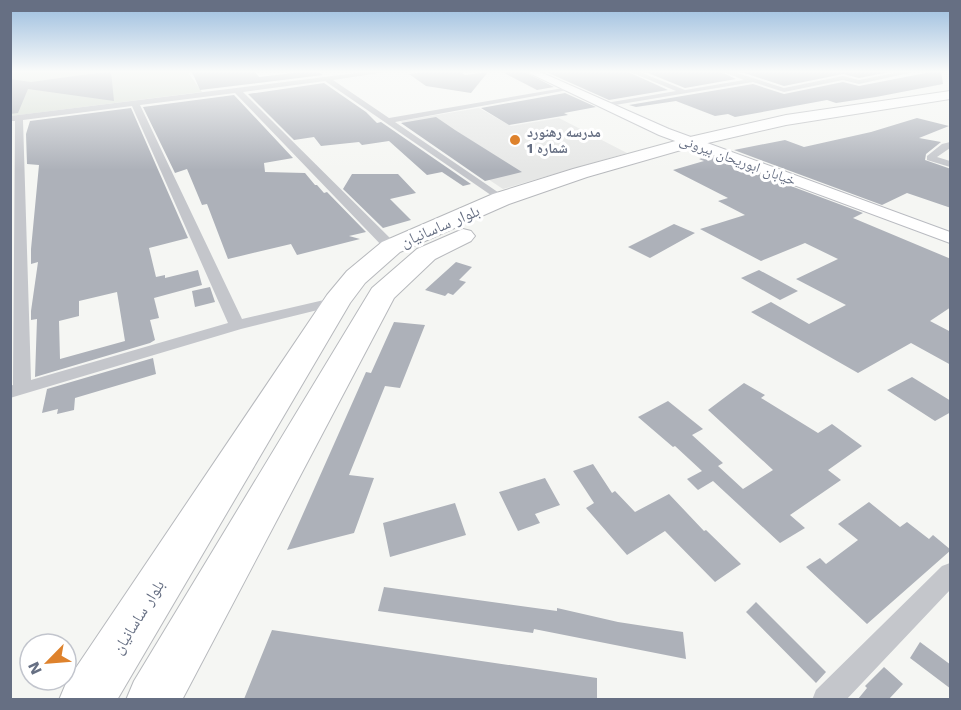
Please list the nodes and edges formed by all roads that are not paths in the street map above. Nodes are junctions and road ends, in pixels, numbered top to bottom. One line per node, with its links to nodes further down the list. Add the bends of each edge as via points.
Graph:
1 (134, 104): 10 (street)
2 (135, 104): 19 (street)
3 (251, 104): 17 (street)
4 (364, 104): 11 (street)
5 (483, 104): 11 (street)
6 (612, 104): 9 (street)
7 (891, 104): 13 (highway, بلوار ساسانیان, via 786,120)
8 (938, 104): 13 (highway, بلوار ساسانیان)
9 (606, 105): 13 (street, خیابان ابوریحان بیرونی)
10 (15, 119): 20 (street)
11 (388, 121): 15 (street)
12 (951, 144): 14 (street, via 930,158)
13 (699, 145): 15 (highway, بلوار ساسانیان, via 580,173); 16 (street, خیابان ابوریحان بیرونی); 23 (highway, بلوار ساسانیان, via 518,210 426,254 382,294)
14 (951, 164)
15 (501, 199): 17 (highway, بلوار ساسانیان)
16 (951, 238)
17 (391, 247): 18 (highway, بلوار ساسانیان, via 356,277)
18 (337, 301): 19 (street); 22 (highway, بلوار ساسانیان)
19 (237, 325): 20 (street)
20 (16, 391)
21 (951, 574): 24 (street)
22 (86, 699)
23 (153, 699)
24 (826, 699)

